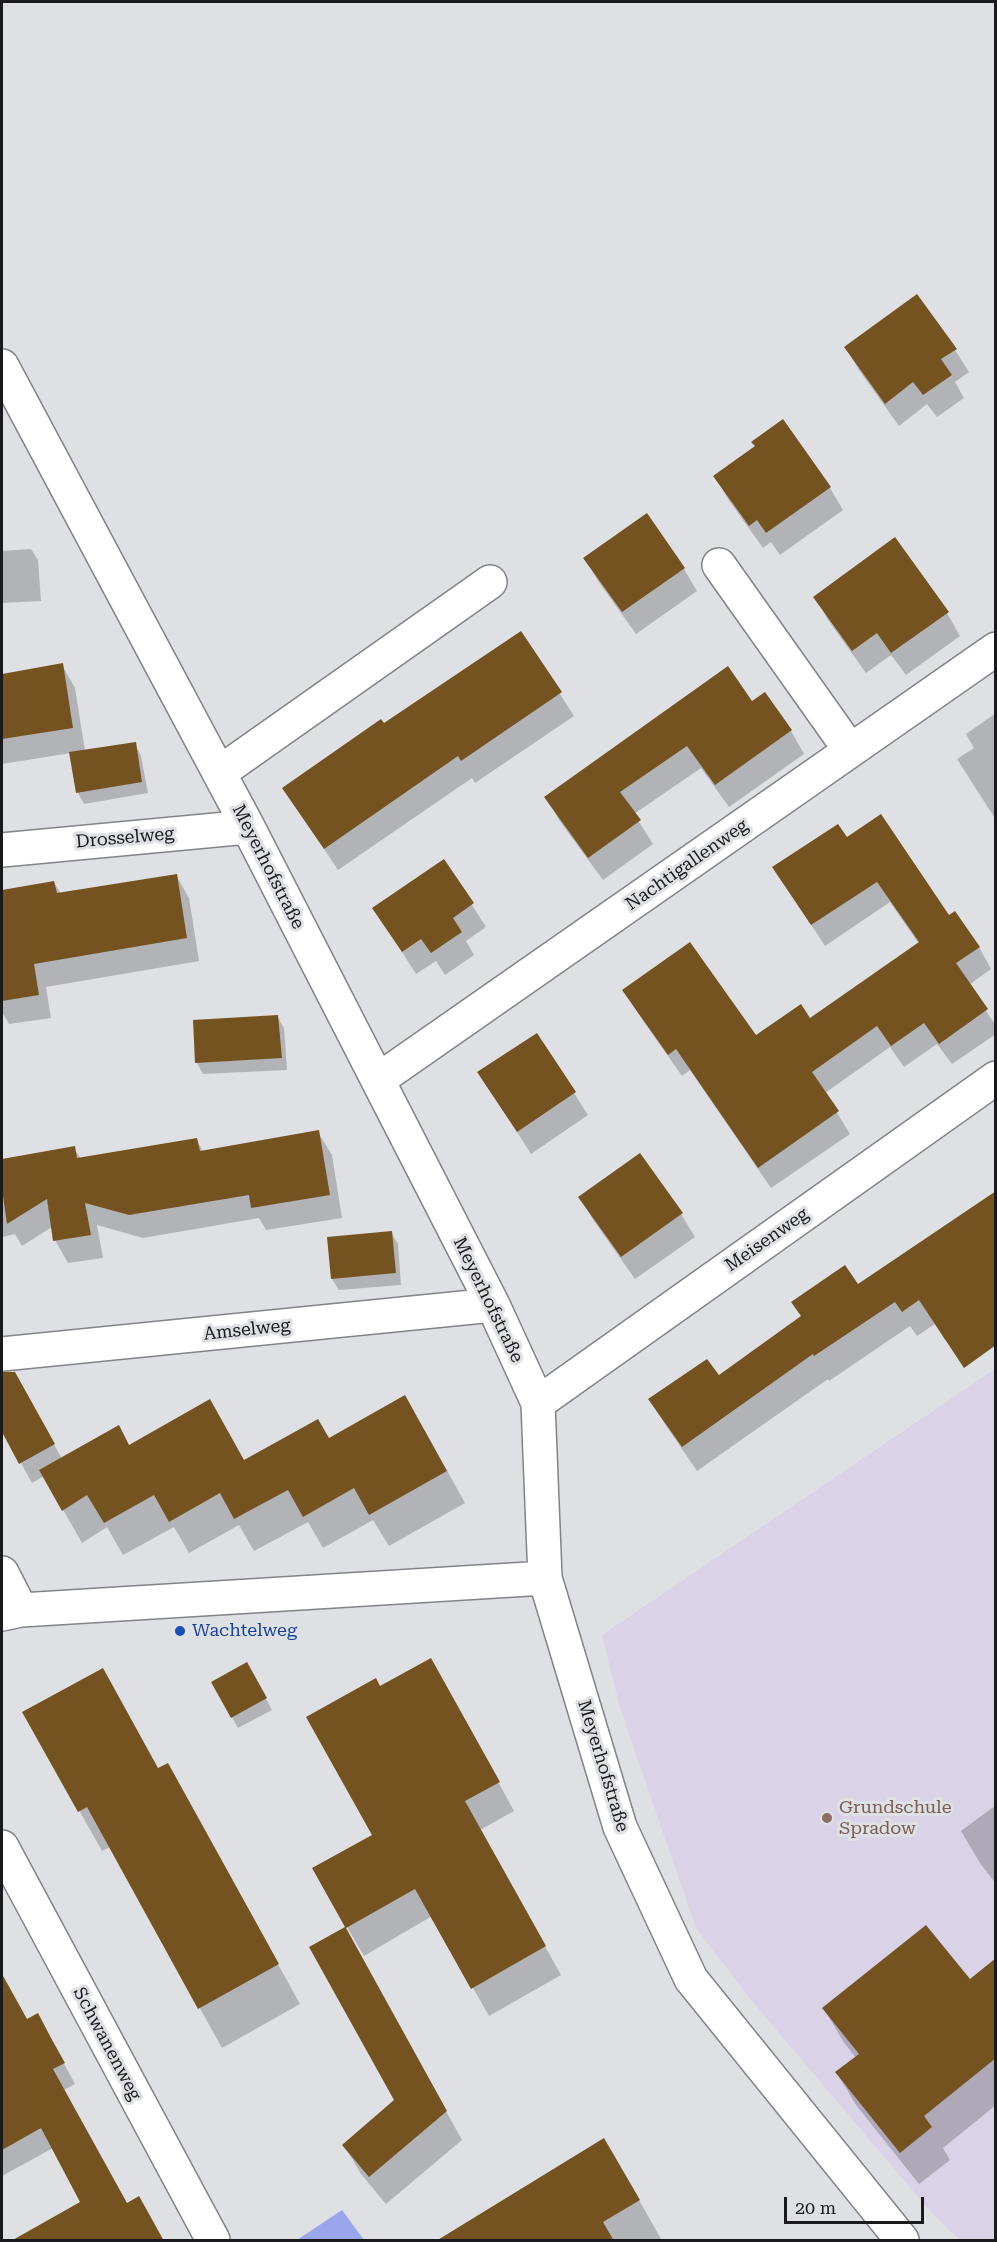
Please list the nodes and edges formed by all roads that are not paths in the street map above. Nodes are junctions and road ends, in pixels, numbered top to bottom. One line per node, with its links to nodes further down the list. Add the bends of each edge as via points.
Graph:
1 (2, 366): 6 (street, Meyerhofstraße)
2 (719, 565): 5 (street)
3 (490, 582): 6 (street)
4 (996, 649): 5 (street, Nachtigallenweg)
5 (850, 750): 10 (street, Nachtigallenweg)
6 (219, 773): 7 (street, Meyerhofstraße)
7 (248, 827): 8 (street, Drosselweg); 10 (street, Meyerhofstraße)
8 (2, 850)
9 (996, 1078): 13 (street, Meisenweg)
10 (378, 1080): 11 (street, Meyerhofstraße)
11 (493, 1305): 12 (street, Amselweg); 13 (street, Meyerhofstraße)
12 (2, 1354)
13 (537, 1403): 15 (street, Meyerhofstraße)
14 (2, 1573): 16 (street)
15 (545, 1578): 16 (street); 19 (street, Meyerhofstraße, via 620,1827 691,1979)
16 (11, 1612)
17 (2, 1847): 18 (street, Schwanenweg)
18 (213, 2241)
19 (902, 2241)

